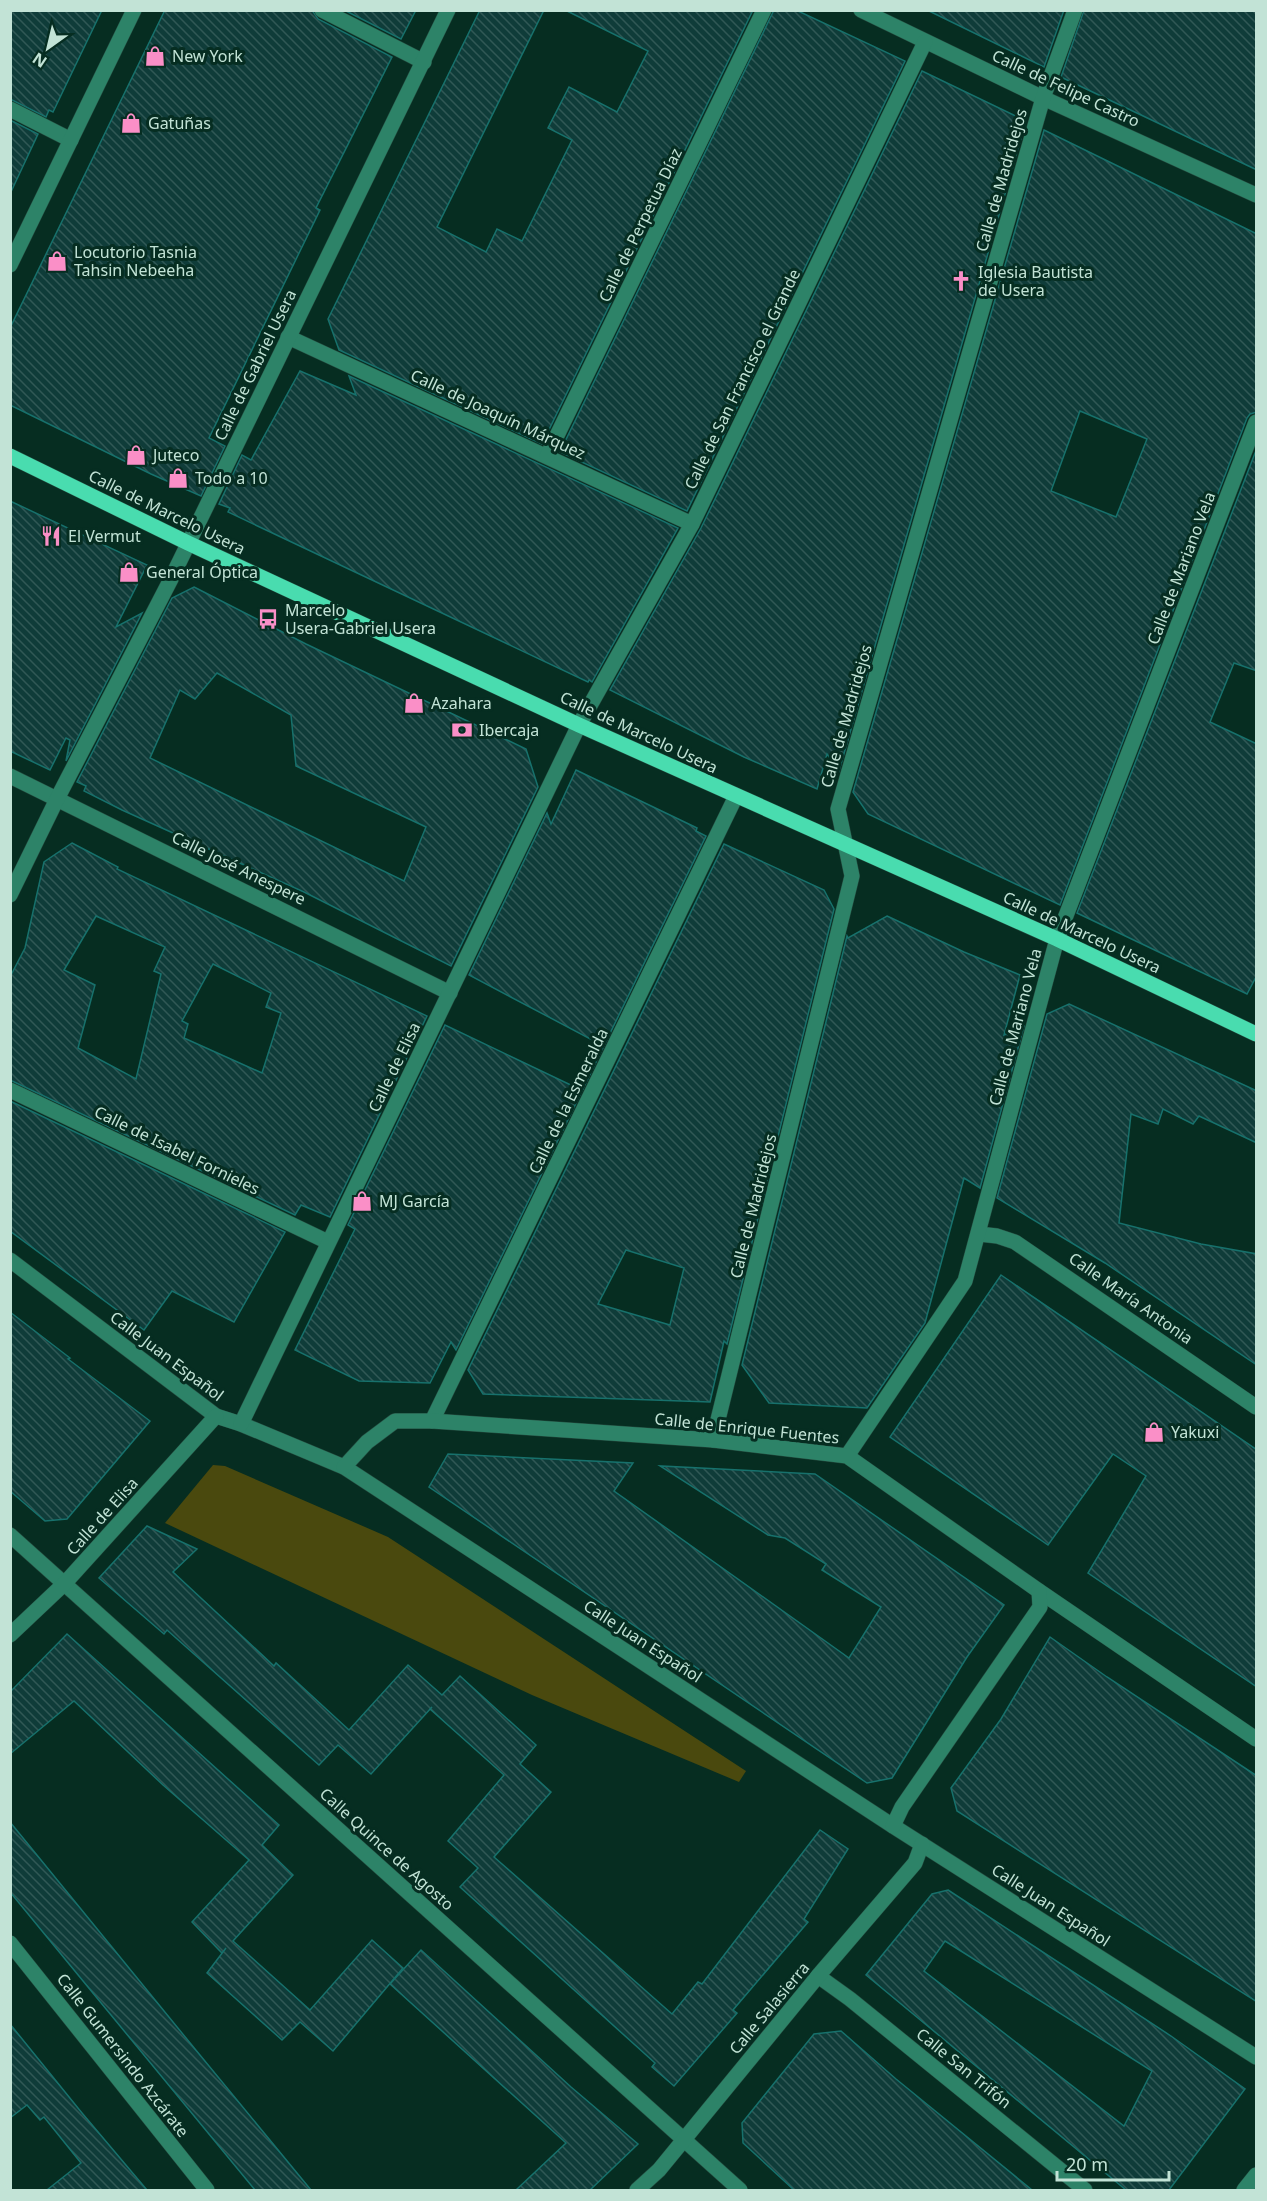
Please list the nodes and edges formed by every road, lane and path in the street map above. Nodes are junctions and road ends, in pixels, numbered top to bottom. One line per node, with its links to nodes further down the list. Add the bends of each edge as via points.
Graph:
1 (134, 10): 11 (street)
2 (322, 10): 8 (street)
3 (448, 10): 8 (street, Calle de Gabriel Usera)
4 (764, 10): 17 (street, Calle de Perpetua Díaz)
5 (861, 10): 7 (street, Calle de Felipe Castro)
6 (1075, 10): 9 (street, Calle de Madridejos)
7 (925, 42): 9 (street, Calle de Felipe Castro); 18 (street, Calle de San Francisco el Grande)
8 (424, 62): 14 (street, Calle de Gabriel Usera)
9 (1043, 98): 12 (street, Calle de Felipe Castro); 24 (street, Calle de Madridejos, via 838,808)
10 (10, 109): 11 (street)
11 (71, 140): 13 (street)
12 (1257, 195)
13 (10, 265)
14 (288, 337): 17 (street, Calle de Joaquín Márquez); 19 (street, Calle de Gabriel Usera)
15 (1257, 422): 26 (street, Calle de Mariano Vela)
16 (10, 456): 19 (main road, Calle de Marcelo Usera)
17 (547, 456): 18 (street, Calle de Joaquín Márquez)
18 (692, 524): 20 (street, Calle de San Francisco el Grande)
19 (188, 543): 20 (main road, Calle de Marcelo Usera); 23 (street, Calle de Gabriel Usera)
20 (579, 725): 22 (main road, Calle de Marcelo Usera); 27 (street, Calle de Elisa)
21 (10, 776): 23 (street, Calle José Anespere)
22 (736, 796): 24 (main road, Calle de Marcelo Usera); 35 (street, Calle de la Esmeralda)
23 (57, 799): 25 (street, Calle de Gabriel Usera); 27 (street, Calle José Anespere)
24 (844, 843): 26 (main road, Calle de Marcelo Usera); 37 (street, Calle de Madridejos, via 852,876 850,886)
25 (10, 895)
26 (1057, 939): 28 (main road, Calle de Marcelo Usera); 30 (street, Calle de Mariano Vela)
27 (450, 993): 31 (street, Calle de Elisa)
28 (1257, 1034)
29 (10, 1090): 31 (street, Calle de Isabel Fornieles)
30 (979, 1234): 33 (street, Calle María Antonia, via 1015,1242); 38 (street, Calle de Mariano Vela, via 965,1281)
31 (328, 1242): 36 (street, Calle de Elisa)
32 (10, 1260): 34 (street, Calle Juan Español)
33 (1257, 1407)
34 (216, 1416): 36 (street, Calle Juan Español); 41 (street, Calle de Elisa)
35 (432, 1421): 37 (street, Calle de Enrique Fuentes); 39 (street, Calle de Enrique Fuentes, via 395,1421 367,1442)
36 (241, 1424): 39 (street, Calle Juan Español)
37 (713, 1440): 38 (street, Calle de Enrique Fuentes)
38 (847, 1456): 42 (street, Calle de Enrique Fuentes)
39 (344, 1467): 45 (street, Calle Juan Español)
40 (10, 1535): 41 (street, Calle Quince de Agosto)
41 (65, 1583): 43 (street, Calle de Elisa); 50 (street, Calle Quince de Agosto)
42 (1039, 1591): 44 (street, Calle de Enrique Fuentes); 45 (street, via 1040,1607 902,1807)
43 (10, 1635)
44 (1257, 1739)
45 (893, 1826): 46 (street, Calle Juan Español)
46 (922, 1844): 48 (street, Calle Salasierra, via 915,1863); 49 (street, Calle Juan Español)
47 (10, 1942): 52 (street, Calle Gumersindo Azcárate)
48 (818, 1976): 50 (street, Calle Salasierra); 55 (street, Calle San Trifón)
49 (1257, 2057)
50 (683, 2139): 53 (street, Calle Salasierra); 54 (street, Calle Quince de Agosto)
51 (1257, 2175): 56 (street)
52 (207, 2190)
53 (637, 2190)
54 (740, 2190)
55 (1085, 2190)
56 (1244, 2190)

